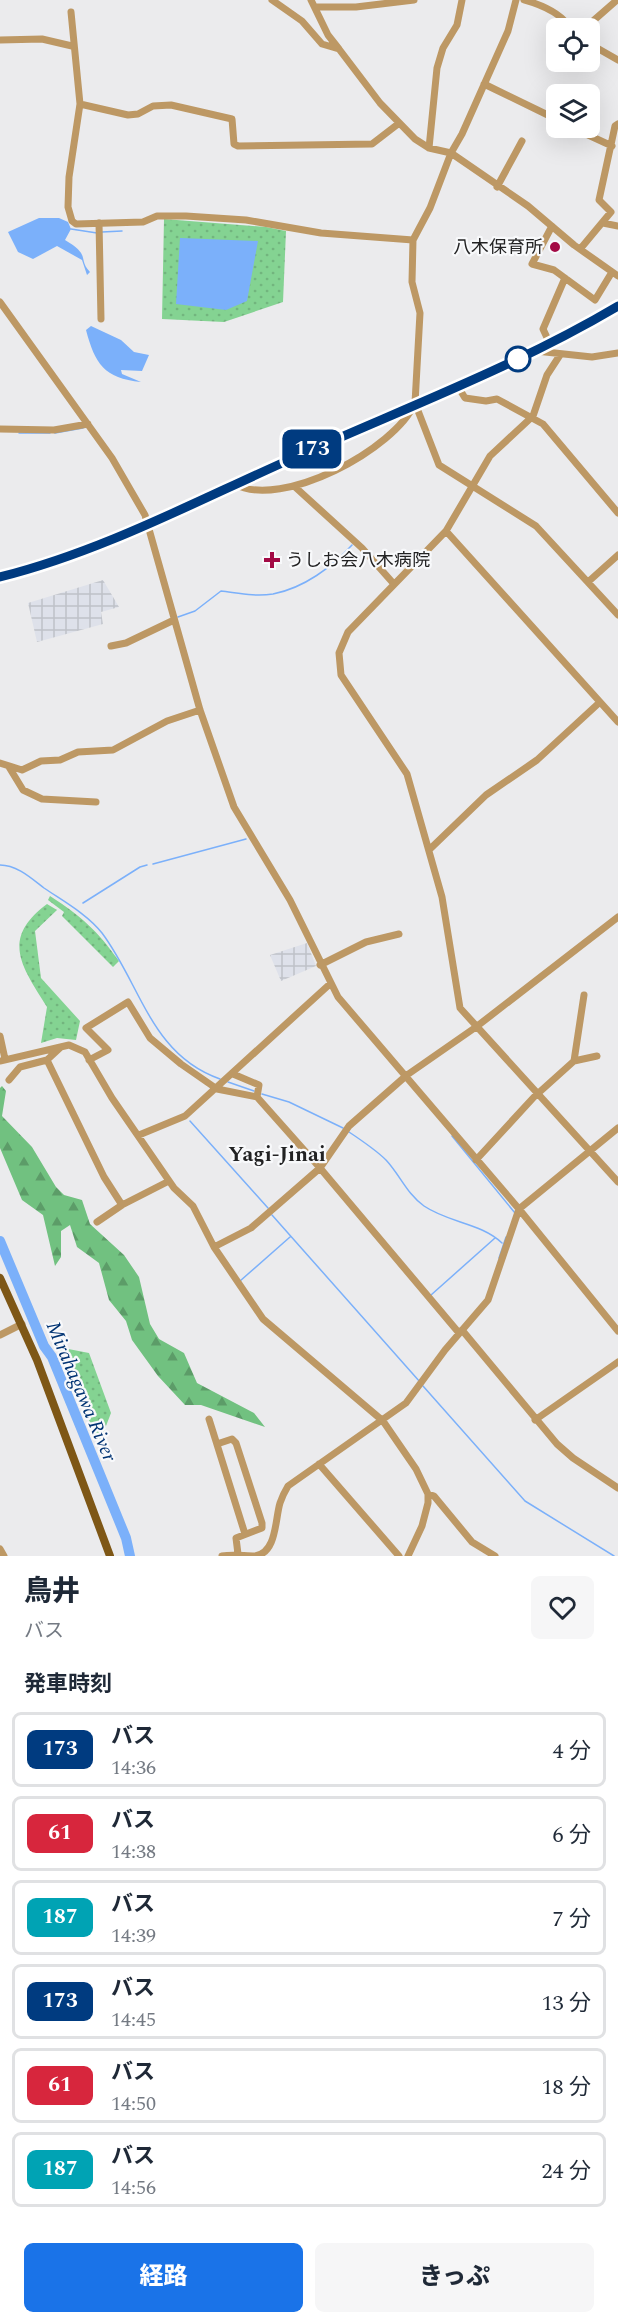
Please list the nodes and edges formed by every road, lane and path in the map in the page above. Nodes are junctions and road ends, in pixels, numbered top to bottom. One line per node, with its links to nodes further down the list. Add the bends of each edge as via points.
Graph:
1 (272, 0): 15 (street, via 303,21 322,44)
2 (311, 0): 9 (street)
3 (414, 0): 8 (street)
4 (462, 0): 26 (street, via 457,25 437,68)
5 (516, 0): 18 (street, via 508,31)
6 (524, 0): 11 (street)
7 (617, 0): 12 (street)
8 (396, 1): 9 (street, via 356,8)
9 (316, 7): 15 (street)
10 (71, 12): 14 (street)
11 (562, 18)
12 (596, 18)
13 (0, 40): 14 (street, via 42,39)
14 (72, 46): 19 (street)
15 (339, 49): 21 (street)
16 (600, 50): 17 (street)
17 (618, 60)
18 (484, 84): 20 (street); 27 (street)
19 (80, 104): 21 (street, via 128,115 153,106 171,105 207,116 228,117 232,119 234,144 238,146 372,144); 29 (street, via 68,207 76,224)
20 (546, 114)
21 (398, 124): 26 (street)
22 (618, 124): 25 (street)
23 (594, 138): 25 (street)
24 (522, 141): 28 (street)
25 (612, 147): 30 (street, via 599,200 611,212)
26 (429, 148): 27 (street)
27 (451, 153): 28 (street); 33 (street, via 430,208)
28 (497, 187): 31 (street)
29 (99, 223): 33 (street, via 186,216); 39 (street)
30 (603, 223): 32 (street); 34 (street)
31 (552, 226): 34 (street); 36 (street, via 532,264 554,270)
32 (618, 226)
33 (412, 240): 45 (street, via 411,282 420,313)
34 (581, 248): 35 (street)
35 (615, 274): 36 (street, via 595,300)
36 (564, 278): 40 (street, via 543,329)
37 (0, 302): 47 (street)
38 (618, 306): 40 (highway)
39 (101, 319)
40 (550, 344): 41 (highway)
41 (536, 351): 43 (street); 44 (highway)
42 (618, 353): 43 (street, via 592,357)
43 (560, 355): 46 (street, via 547,375)
44 (458, 385): 45 (highway); 46 (street, via 465,398 497,399)
45 (416, 403): 49 (highway); 50 (street, via 374,447 326,476); 51 (street, via 439,465)
46 (533, 416): 51 (street, via 490,456); 52 (street)
47 (88, 424): 48 (street, via 54,430); 53 (street, via 136,499)
48 (0, 429)
49 (234, 484): 50 (street, via 242,488); 53 (highway)
50 (294, 486): 58 (street, via 362,548)
51 (471, 487): 54 (street); 57 (street, via 536,526)
52 (618, 513)
53 (146, 524): 56 (highway, via 72,556); 60 (street)
54 (446, 531): 58 (street); 62 (street)
55 (618, 555): 57 (street)
56 (0, 577)
57 (588, 582): 59 (street)
58 (393, 583): 68 (street, via 348,632 339,653 339,666 347,688 407,774)
59 (618, 615)
60 (174, 620): 61 (street); 63 (street)
61 (111, 646)
62 (600, 702): 64 (street); 68 (street, via 537,760 486,795)
63 (200, 710): 66 (street, via 167,721 113,750 41,760 22,770); 71 (street, via 234,807 290,900)
64 (618, 722)
65 (0, 763): 66 (street)
66 (9, 767): 67 (street, via 23,790 42,799)
67 (96, 801)
68 (430, 849): 74 (street, via 445,910 460,1008)
69 (618, 917): 74 (street)
70 (399, 934): 71 (street, via 366,942)
71 (320, 964): 72 (street)
72 (331, 983): 82 (street); 83 (street)
73 (584, 995): 81 (street)
74 (476, 1027): 83 (street); 86 (street)
75 (0, 1036): 78 (street)
76 (63, 1046): 78 (street); 79 (street); 80 (street, via 85,1052)
77 (597, 1056): 81 (street)
78 (2, 1060)
79 (46, 1060): 84 (street, via 20,1066); 95 (street, via 104,1177)
80 (89, 1060): 85 (street, via 108,1050 86,1028 128,1002 150,1038); 89 (street)
81 (574, 1061): 86 (street)
82 (232, 1075): 85 (street); 87 (street, via 259,1085)
83 (407, 1075): 91 (street); 92 (street, via 350,1126)
84 (9, 1080)
85 (218, 1087): 87 (street); 89 (street, via 185,1116)
86 (539, 1093): 90 (street); 91 (street)
87 (257, 1098): 92 (street)
88 (618, 1128): 90 (street)
89 (140, 1135): 93 (street)
90 (592, 1150): 94 (street); 96 (street)
91 (476, 1160): 96 (street)
92 (320, 1168): 98 (street, via 251,1227); 102 (street)
93 (169, 1180): 95 (street); 98 (street, via 193,1206)
94 (618, 1182)
95 (122, 1204): 97 (street)
96 (519, 1209): 101 (street); 102 (street, via 488,1300)
97 (97, 1222)
98 (214, 1247): 107 (street, via 263,1319)
99 (0, 1278): 100 (main road)
100 (22, 1324): 103 (street); 116 (main road)
101 (618, 1331)
102 (461, 1332): 106 (street); 107 (street, via 406,1403)
103 (0, 1335)
104 (618, 1362): 106 (street)
105 (209, 1419): 108 (street)
106 (535, 1420): 110 (street, via 573,1458)
107 (383, 1421): 109 (street); 111 (street)
108 (217, 1444): 112 (street); 112 (street, via 232,1439 236,1443 262,1523 262,1528)
109 (319, 1464): 114 (street, via 288,1486 266,1552 256,1556); 118 (street)
110 (618, 1488)
111 (428, 1494): 119 (street, via 426,1513); 120 (street, via 434,1496 472,1542)
112 (245, 1534): 114 (street, via 236,1538)
113 (0, 1549): 115 (street)
114 (238, 1554): 117 (street)
115 (4, 1556)
116 (110, 1556)
117 (222, 1556)
118 (399, 1556)
119 (408, 1556)
120 (495, 1556)

